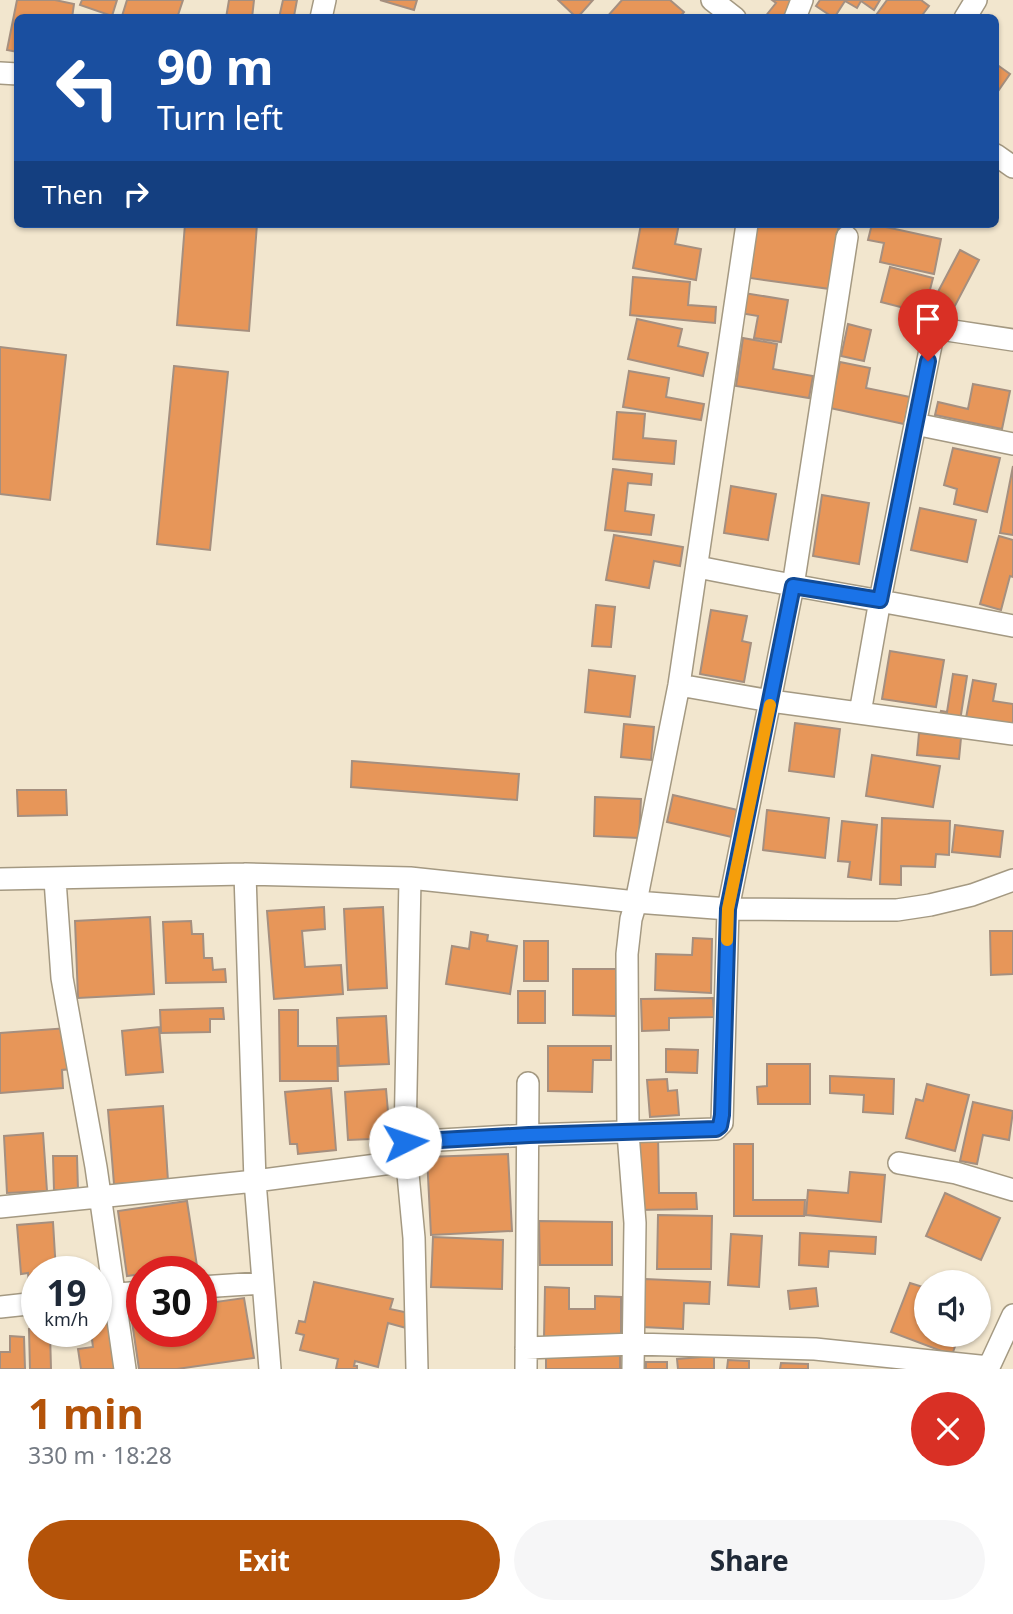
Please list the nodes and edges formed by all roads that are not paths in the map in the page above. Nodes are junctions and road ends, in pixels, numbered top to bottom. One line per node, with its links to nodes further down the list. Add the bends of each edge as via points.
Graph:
1 (712, 0): 2 (street)
2 (730, 14)
3 (746, 228): 8 (street)
4 (847, 237): 9 (street)
5 (1013, 340): 6 (street, via 940,329 932,340)
6 (915, 424): 7 (street); 10 (street)
7 (1013, 444)
8 (698, 566): 9 (street); 12 (street)
9 (793, 586): 10 (street); 13 (street)
10 (880, 600): 11 (street); 14 (street)
11 (1013, 626)
12 (679, 685): 13 (street); 21 (street)
13 (771, 701): 14 (street); 22 (street)
14 (860, 713): 15 (street)
15 (1013, 734)
16 (245, 874): 17 (street); 19 (street); 28 (street)
17 (410, 878): 21 (street); 26 (street)
18 (0, 879): 19 (street)
19 (55, 880): 30 (street, via 62,978)
20 (1013, 880): 22 (street, via 954,900 897,910)
21 (636, 902): 22 (street); 24 (street, via 627,954)
22 (728, 909): 24 (street, via 722,1123 716,1129)
23 (528, 1083): 25 (street)
24 (628, 1133): 25 (street); 39 (street, via 635,1223)
25 (529, 1135): 26 (street); 40 (street)
26 (406, 1152): 28 (street); 44 (street, via 414,1238)
27 (899, 1163): 29 (street)
28 (255, 1181): 30 (street); 33 (street)
29 (1013, 1190)
30 (100, 1196): 31 (street); 32 (street)
31 (0, 1207)
32 (104, 1256)
33 (262, 1283): 34 (street); 43 (street)
34 (217, 1286)
35 (21, 1305): 36 (street)
36 (0, 1307)
37 (1013, 1315): 41 (street)
38 (112, 1318): 42 (street)
39 (634, 1344): 40 (street); 41 (street, via 815,1349); 45 (street)
40 (526, 1358)
41 (989, 1368)
42 (125, 1369)
43 (271, 1369)
44 (417, 1369)
45 (633, 1369)

